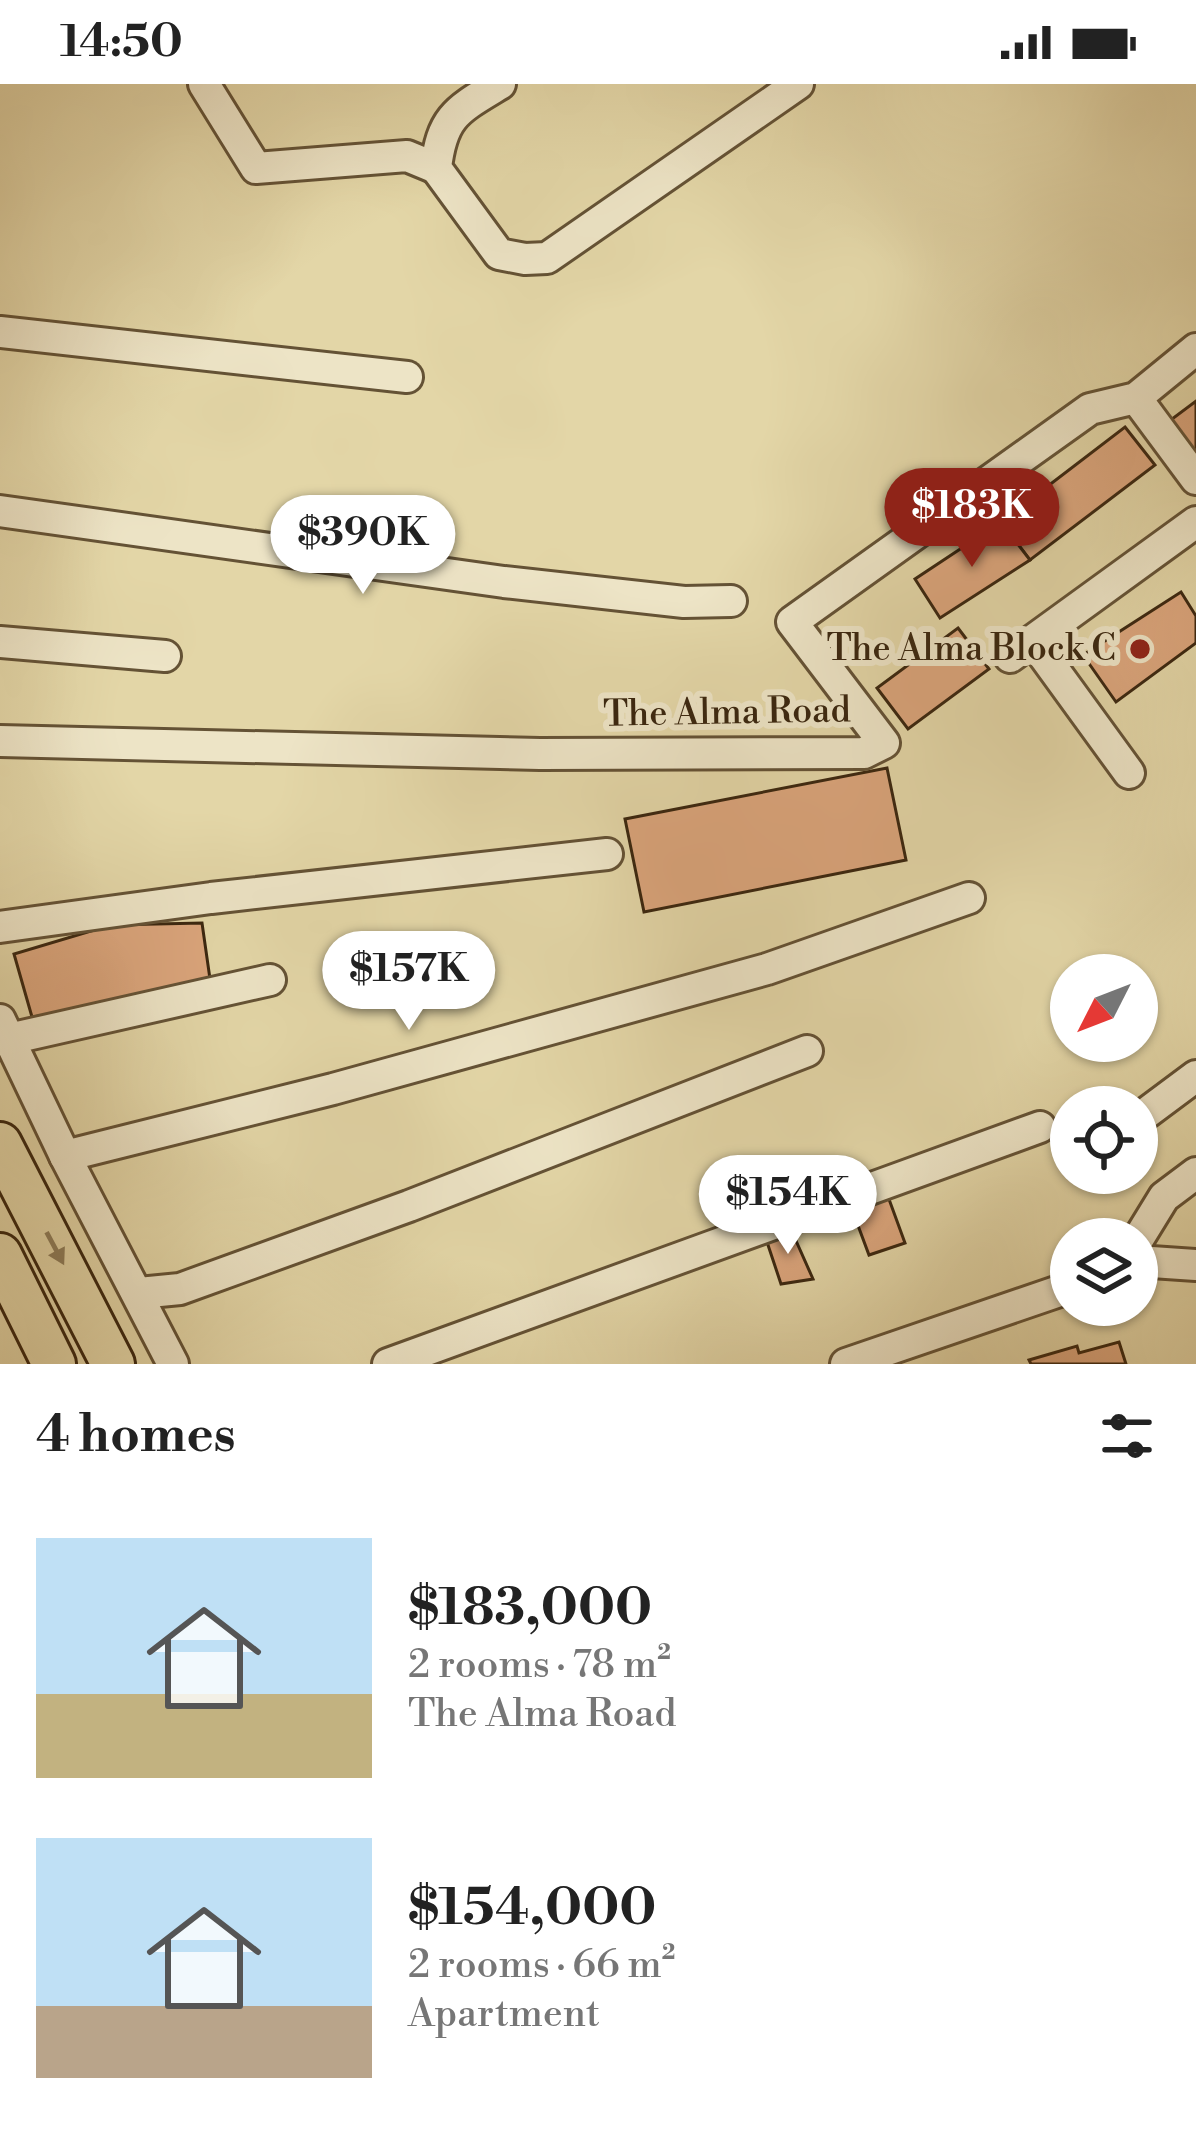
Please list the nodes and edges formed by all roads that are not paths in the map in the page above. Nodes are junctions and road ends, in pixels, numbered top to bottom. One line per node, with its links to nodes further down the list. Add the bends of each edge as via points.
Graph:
1 (204, 84): 4 (street, via 256,168 407,156)
2 (500, 84): 4 (street, via 440,130)
3 (798, 84): 4 (street, via 547,258 500,254)
4 (436, 168)
5 (0, 332): 7 (street)
6 (1196, 349): 8 (street, The Alma Road)
7 (407, 377)
8 (1136, 398): 9 (street); 15 (street, The Alma Road, via 1090,409 792,622 884,743 864,753)
9 (1196, 479)
10 (0, 511): 12 (street, via 504,582)
11 (1196, 521): 16 (street, via 1021,649)
12 (731, 601)
13 (0, 642): 14 (street)
14 (165, 656)
15 (0, 741)
16 (1129, 773)
17 (608, 854): 19 (street)
18 (969, 898): 27 (street, via 767,969)
19 (0, 927)
20 (270, 980): 21 (street)
21 (4, 1029): 27 (street)
22 (807, 1051): 33 (street, via 180,1289)
23 (1196, 1076): 24 (street)
24 (1158, 1104)
25 (1040, 1127): 38 (street)
26 (0, 1144): 36 (highway, one-way to 36)
27 (65, 1156): 33 (street)
28 (1196, 1173): 29 (street)
29 (1151, 1218)
30 (0, 1255): 35 (highway)
31 (1158, 1263): 32 (street)
32 (1196, 1265)
33 (139, 1293): 37 (street)
34 (1050, 1295): 39 (street)
35 (54, 1364)
36 (113, 1364)
37 (173, 1364)
38 (388, 1364)
39 (846, 1364)

